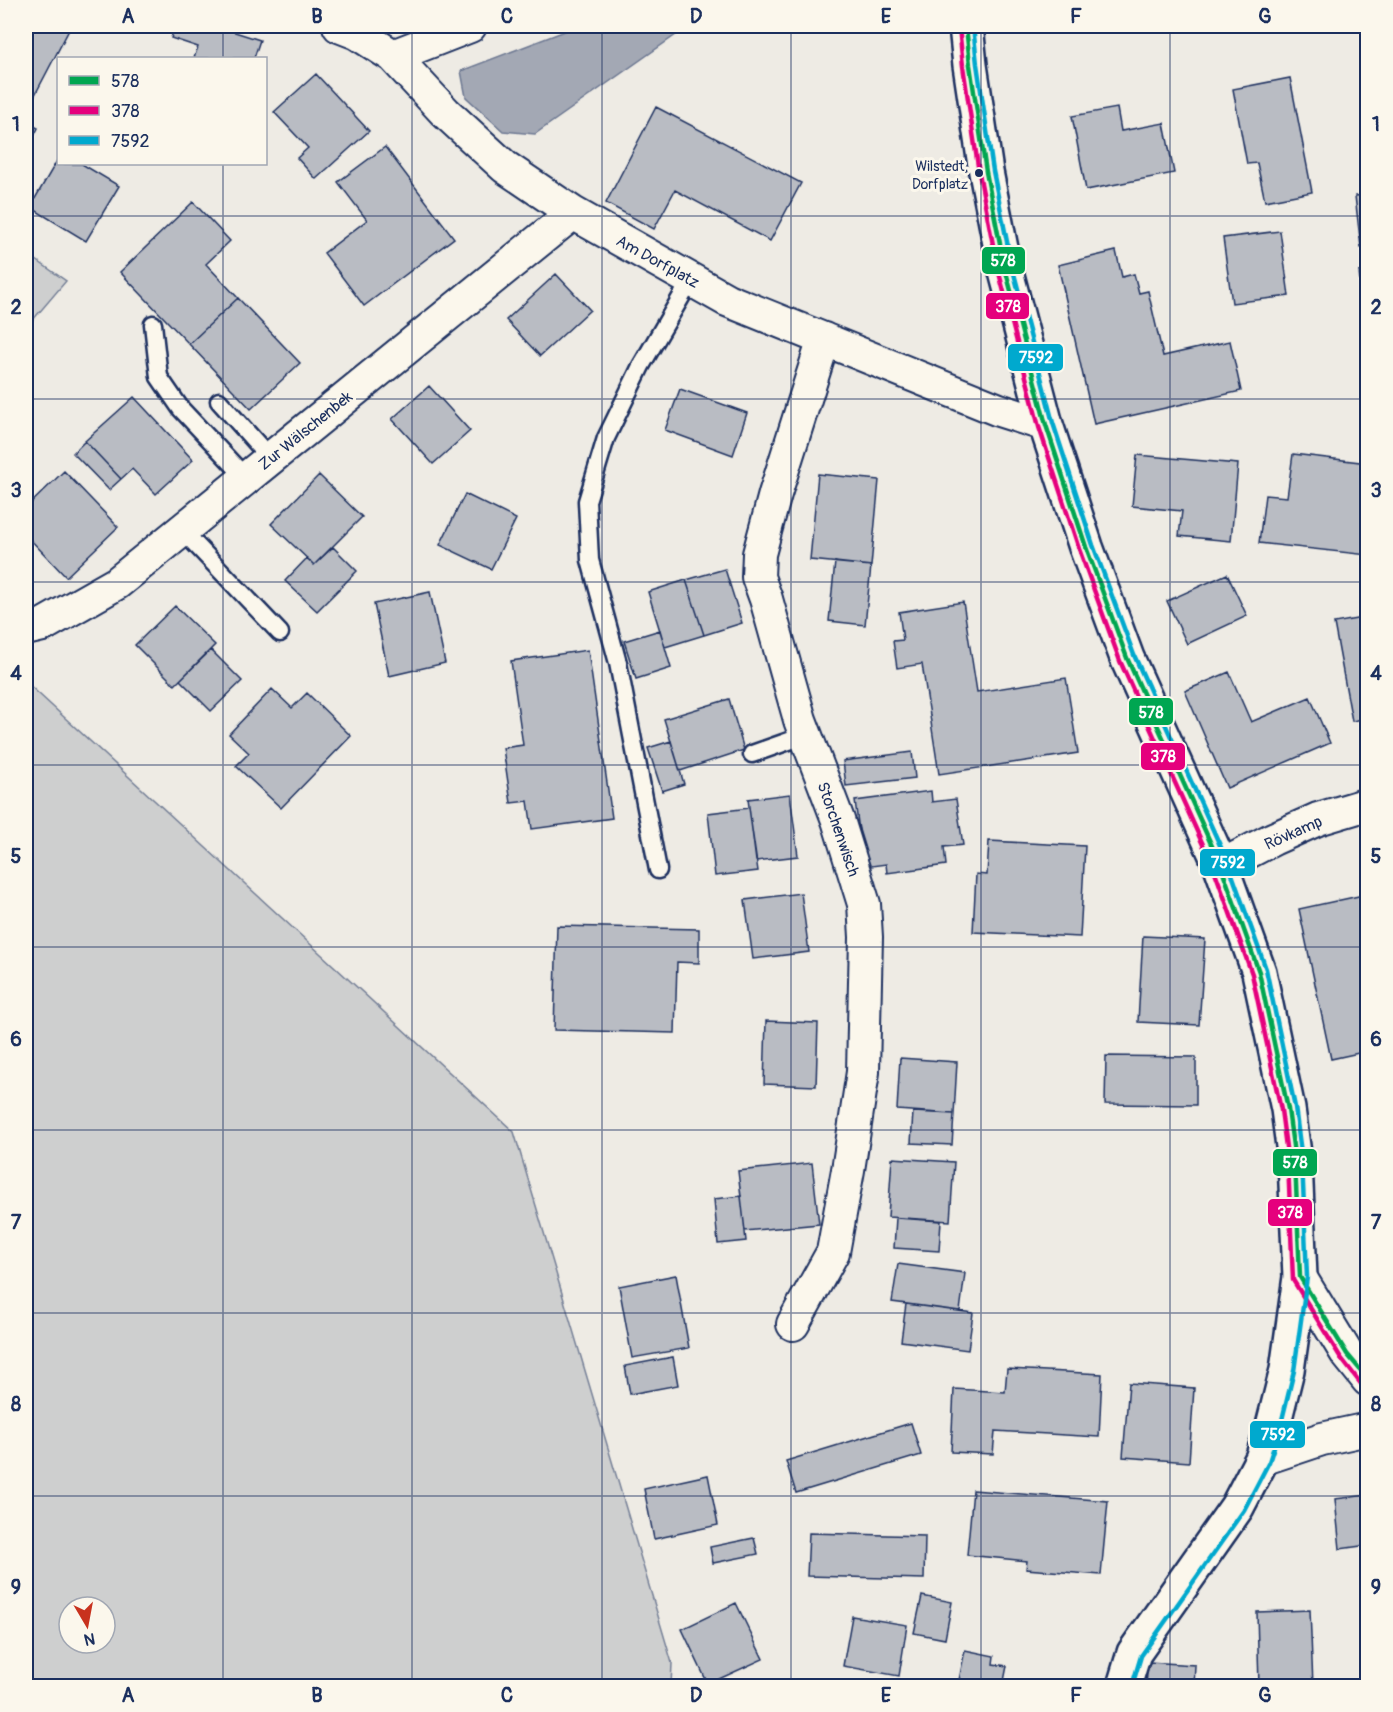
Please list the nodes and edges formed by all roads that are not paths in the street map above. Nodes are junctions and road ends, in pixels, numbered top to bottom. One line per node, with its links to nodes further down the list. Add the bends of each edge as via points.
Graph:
1 (339, 26): 4 (street, Am Dorfplatz)
2 (470, 26): 4 (street)
3 (966, 26): 10 (street, via 986,172 1004,264)
4 (393, 56): 5 (street, Am Dorfplatz, via 505,167)
5 (573, 213): 6 (street, Am Dorfplatz); 11 (street, Zur Wälschenbek)
6 (691, 280): 8 (street, Am Dorfplatz, via 728,300); 20 (lane, via 641,366 606,438 587,501 590,560 618,663)
7 (153, 324): 12 (lane, via 159,377 181,409)
8 (824, 339): 10 (street, Am Dorfplatz, via 999,410); 16 (street, Storchenwisch, via 759,554 758,577)
9 (219, 401): 11 (lane)
10 (1046, 424): 19 (street, via 1127,658)
11 (270, 458): 12 (street, Zur Wälschenbek)
12 (246, 478): 13 (street, Zur Wälschenbek)
13 (182, 530): 14 (street, Zur Wälschenbek, via 117,583 43,625); 15 (lane)
14 (26, 628)
15 (280, 633)
16 (806, 735): 17 (lane); 22 (street, Storchenwisch, via 864,904 864,1037 863,1072 833,1252)
17 (752, 754)
18 (1368, 804): 19 (street, Rövkamp, via 1318,819)
19 (1221, 866): 21 (street, via 1259,972 1288,1109 1295,1161)
20 (657, 870)
21 (1300, 1277): 23 (street, via 1347,1354); 25 (street, via 1287,1370)
22 (793, 1324)
23 (1368, 1380)
24 (1368, 1429): 25 (street)
25 (1262, 1459): 26 (street, via 1237,1507 1134,1653)
26 (1124, 1686)

